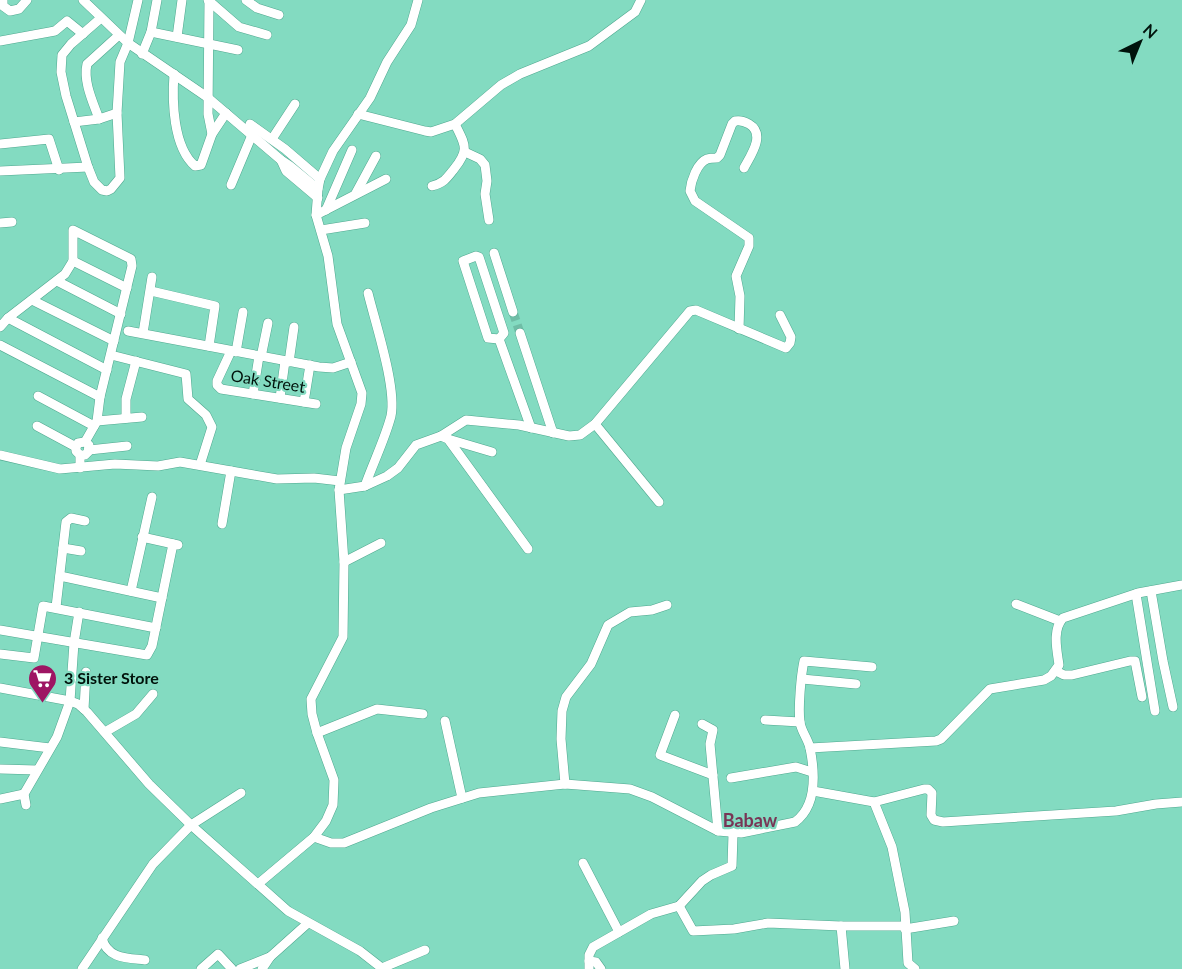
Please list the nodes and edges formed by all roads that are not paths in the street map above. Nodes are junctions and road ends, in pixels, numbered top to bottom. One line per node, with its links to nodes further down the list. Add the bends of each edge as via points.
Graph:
1 (3, 0): 2 (street, via 3,6 10,11 19,9)
2 (27, 0)
3 (83, 0): 12 (street)
4 (98, 0): 12 (street)
5 (138, 0): 21 (street)
6 (157, 0): 15 (street)
7 (182, 0): 19 (street)
8 (208, 0): 18 (street, via 239,27); 22 (street)
9 (246, 0): 13 (street)
10 (418, 0): 30 (street, via 411,25)
11 (641, 0): 34 (street, via 635,12 589,46 512,78)
12 (90, 7): 14 (street)
13 (279, 15)
14 (101, 18): 16 (street); 17 (street)
15 (151, 32): 19 (street); 24 (street)
16 (82, 34): 20 (street, via 67,21 55,31); 32 (street, via 62,55 61,72)
17 (119, 35): 21 (street); 31 (street, via 87,64 88,85)
18 (267, 35)
19 (177, 37): 22 (street)
20 (0, 41)
21 (128, 43): 24 (street); 29 (street, via 120,62)
22 (208, 43): 23 (street); 26 (street)
23 (238, 50)
24 (142, 54): 25 (street)
25 (174, 74): 26 (street); 35 (street, via 174,115 184,151 195,166 201,165)
26 (207, 97): 28 (street); 35 (street)
27 (296, 104): 37 (street)
28 (226, 113): 35 (street); 36 (street)
29 (117, 114): 31 (street); 42 (street, via 118,182 111,189 102,190)
30 (358, 114): 34 (street, via 431,132); 46 (street)
31 (99, 119): 32 (street)
32 (74, 122): 42 (street)
33 (250, 124): 37 (street)
34 (455, 124): 40 (street)
35 (212, 134)
36 (252, 135): 48 (street); 50 (street)
37 (272, 139): 46 (street)
38 (0, 144): 44 (street, via 49,139)
39 (352, 150): 52 (street)
40 (465, 152): 49 (street, via 447,180); 54 (street, via 485,165)
41 (376, 156): 51 (street)
42 (88, 167): 44 (street)
43 (744, 168): 75 (street, via 758,138 753,126 739,120 732,124 720,155 703,162 695,173 690,191 695,201 749,238 736,276)
44 (59, 170): 45 (street)
45 (0, 171)
46 (320, 179): 50 (street)
47 (386, 179): 51 (street)
48 (231, 185)
49 (432, 186)
50 (318, 194): 53 (street)
51 (355, 194): 52 (street)
52 (326, 210): 53 (street)
53 (316, 215): 58 (street)
54 (489, 220)
55 (12, 222): 56 (street)
56 (0, 223)
57 (365, 223): 58 (street)
58 (321, 230): 88 (street, via 337,324)
59 (494, 253): 68 (street)
60 (73, 261): 62 (street); 63 (street); 63 (street, via 73,230 131,259)
61 (152, 277): 64 (street)
62 (57, 281): 66 (street); 69 (street)
63 (127, 288): 69 (street)
64 (151, 291): 77 (street); 82 (street, via 215,306)
65 (368, 292): 114 (street, via 392,398 391,415)
66 (32, 300): 71 (street); 80 (street)
67 (243, 312): 83 (street)
68 (513, 312)
69 (121, 314): 80 (street)
70 (780, 315): 75 (street, via 791,337 786,348)
71 (8, 318): 73 (street); 90 (street)
72 (268, 324): 85 (street)
73 (0, 327)
74 (294, 327): 87 (street)
75 (739, 329): 100 (street, via 696,310 690,311)
76 (128, 331): 77 (street)
77 (143, 333): 82 (street)
78 (520, 333): 103 (street)
79 (499, 339): 79 (street, via 488,338 465,259 479,257 504,333); 102 (street)
80 (114, 341): 84 (street)
81 (0, 345): 93 (street)
82 (209, 346): 83 (street)
83 (233, 352): 85 (street); 91 (street, Oak Street, via 216,385)
84 (111, 355): 86 (street); 90 (street)
85 (260, 357): 87 (street); 91 (street)
86 (136, 361): 98 (street, via 126,399); 110 (street, via 187,375 188,399 206,415 212,427)
87 (287, 361): 89 (street); 94 (street)
88 (351, 362): 89 (street, via 333,368); 113 (street, via 362,393 361,404)
89 (310, 366): 95 (street)
90 (107, 370): 93 (street)
91 (253, 394): 94 (street, Oak Street)
92 (38, 396): 99 (street)
93 (100, 397): 99 (street)
94 (280, 398): 95 (street, Oak Street)
95 (304, 402): 96 (street, Oak Street)
96 (316, 404)
97 (142, 417): 98 (street)
98 (126, 418): 99 (street)
99 (96, 423): 105 (street)
100 (595, 424): 103 (street, via 580,435); 116 (street)
101 (37, 426): 107 (street)
102 (531, 428): 103 (street); 104 (street, via 466,420)
103 (553, 433)
104 (444, 437): 108 (street); 114 (street, via 416,445 398,468); 122 (street)
105 (87, 446): 106 (street); 107 (street, via 85,455)
106 (127, 446)
107 (78, 451): 111 (street)
108 (492, 452)
109 (0, 455): 111 (street, via 60,469)
110 (200, 465): 111 (street, via 180,462); 112 (street)
111 (80, 468)
112 (231, 471): 113 (street, via 277,479 312,478); 118 (street)
113 (339, 485): 114 (street); 124 (street)
114 (365, 486)
115 (152, 497): 119 (street)
116 (659, 502)
117 (85, 520): 121 (street, via 67,519)
118 (222, 524)
119 (142, 537): 127 (street); 130 (street, via 176,545)
120 (381, 543): 124 (street)
121 (63, 548): 123 (street); 125 (street)
122 (528, 549)
123 (81, 551)
124 (344, 562): 162 (street, via 343,637 311,699)
125 (60, 576): 127 (street); 133 (street)
126 (1182, 585): 128 (street)
127 (130, 591): 130 (street)
128 (1152, 591): 129 (street); 142 (street)
129 (1136, 594): 135 (street, via 1075,612); 145 (street)
130 (162, 598): 136 (street)
131 (667, 604): 171 (street, via 630,612 608,625 591,664 566,698 561,739)
132 (1016, 604): 135 (street)
133 (56, 607): 134 (street); 138 (street, via 42,607)
134 (79, 612): 136 (street); 139 (street)
135 (1060, 621): 143 (street, via 1056,632)
136 (156, 628): 139 (street, via 147,656)
137 (0, 630): 138 (street)
138 (38, 637): 139 (street); 140 (street, via 33,659)
139 (74, 643): 151 (street)
140 (0, 654)
141 (872, 667): 146 (street, via 807,660)
142 (1165, 669): 145 (street); 152 (street)
143 (1056, 671): 150 (street, via 1072,675 1135,661); 165 (street, via 1044,680 990,689 936,741)
144 (86, 672): 153 (street)
145 (1149, 672): 154 (street)
146 (802, 679): 147 (street); 159 (street)
147 (856, 684)
148 (0, 688): 151 (street)
149 (153, 694): 161 (street, via 136,714)
150 (1142, 697)
151 (70, 700): 153 (street); 164 (street)
152 (1173, 707)
153 (84, 709): 161 (street)
154 (1155, 711)
155 (423, 714): 162 (street, via 377,709)
156 (675, 715): 169 (street, via 660,755)
157 (765, 720): 159 (street)
158 (445, 721): 175 (street)
159 (800, 722): 165 (street)
160 (702, 724): 169 (street, via 713,730)
161 (105, 732): 180 (street, via 148,784)
162 (317, 733): 183 (street, via 333,780 333,806)
163 (0, 742): 164 (street)
164 (50, 748): 167 (street)
165 (810, 748): 168 (street)
166 (0, 769): 167 (street)
167 (37, 770): 174 (street)
168 (812, 772): 170 (street, via 796,767 775,774); 172 (street)
169 (713, 775): 181 (street)
170 (732, 778)
171 (565, 784): 175 (street); 181 (street, via 630,789)
172 (813, 791): 177 (street); 182 (street, via 808,808 795,822)
173 (240, 793): 180 (street)
174 (24, 794): 176 (street); 179 (street)
175 (462, 798): 183 (street, via 344,843)
176 (0, 799)
177 (874, 802): 178 (street, via 928,789 932,793 931,815 943,822 1116,811); 190 (street, via 892,847)
178 (1182, 802)
179 (26, 805)
180 (191, 825): 185 (street); 192 (street, via 153,864)
181 (718, 831): 182 (street)
182 (733, 834): 186 (street, via 732,866 702,880)
183 (314, 837): 185 (street)
184 (583, 863): 191 (street)
185 (258, 884): 188 (street)
186 (679, 906): 189 (street, via 693,931 768,923); 191 (street, via 651,914)
187 (954, 921): 190 (street)
188 (308, 923): 194 (street); 203 (street, via 360,951)
189 (841, 926): 190 (street); 205 (street)
190 (905, 928): 197 (street)
191 (619, 932): 196 (street, via 593,947)
192 (102, 938): 195 (street, via 116,956); 198 (street)
193 (424, 950): 203 (street)
194 (270, 957): 201 (street); 202 (street)
195 (145, 960)
196 (589, 965): 204 (street, via 596,962)
197 (910, 967)
198 (82, 969)
199 (201, 969): 200 (street, via 218,954)
200 (232, 969)
201 (240, 969)
202 (262, 969)
203 (382, 969)
204 (600, 969)
205 (845, 969)

